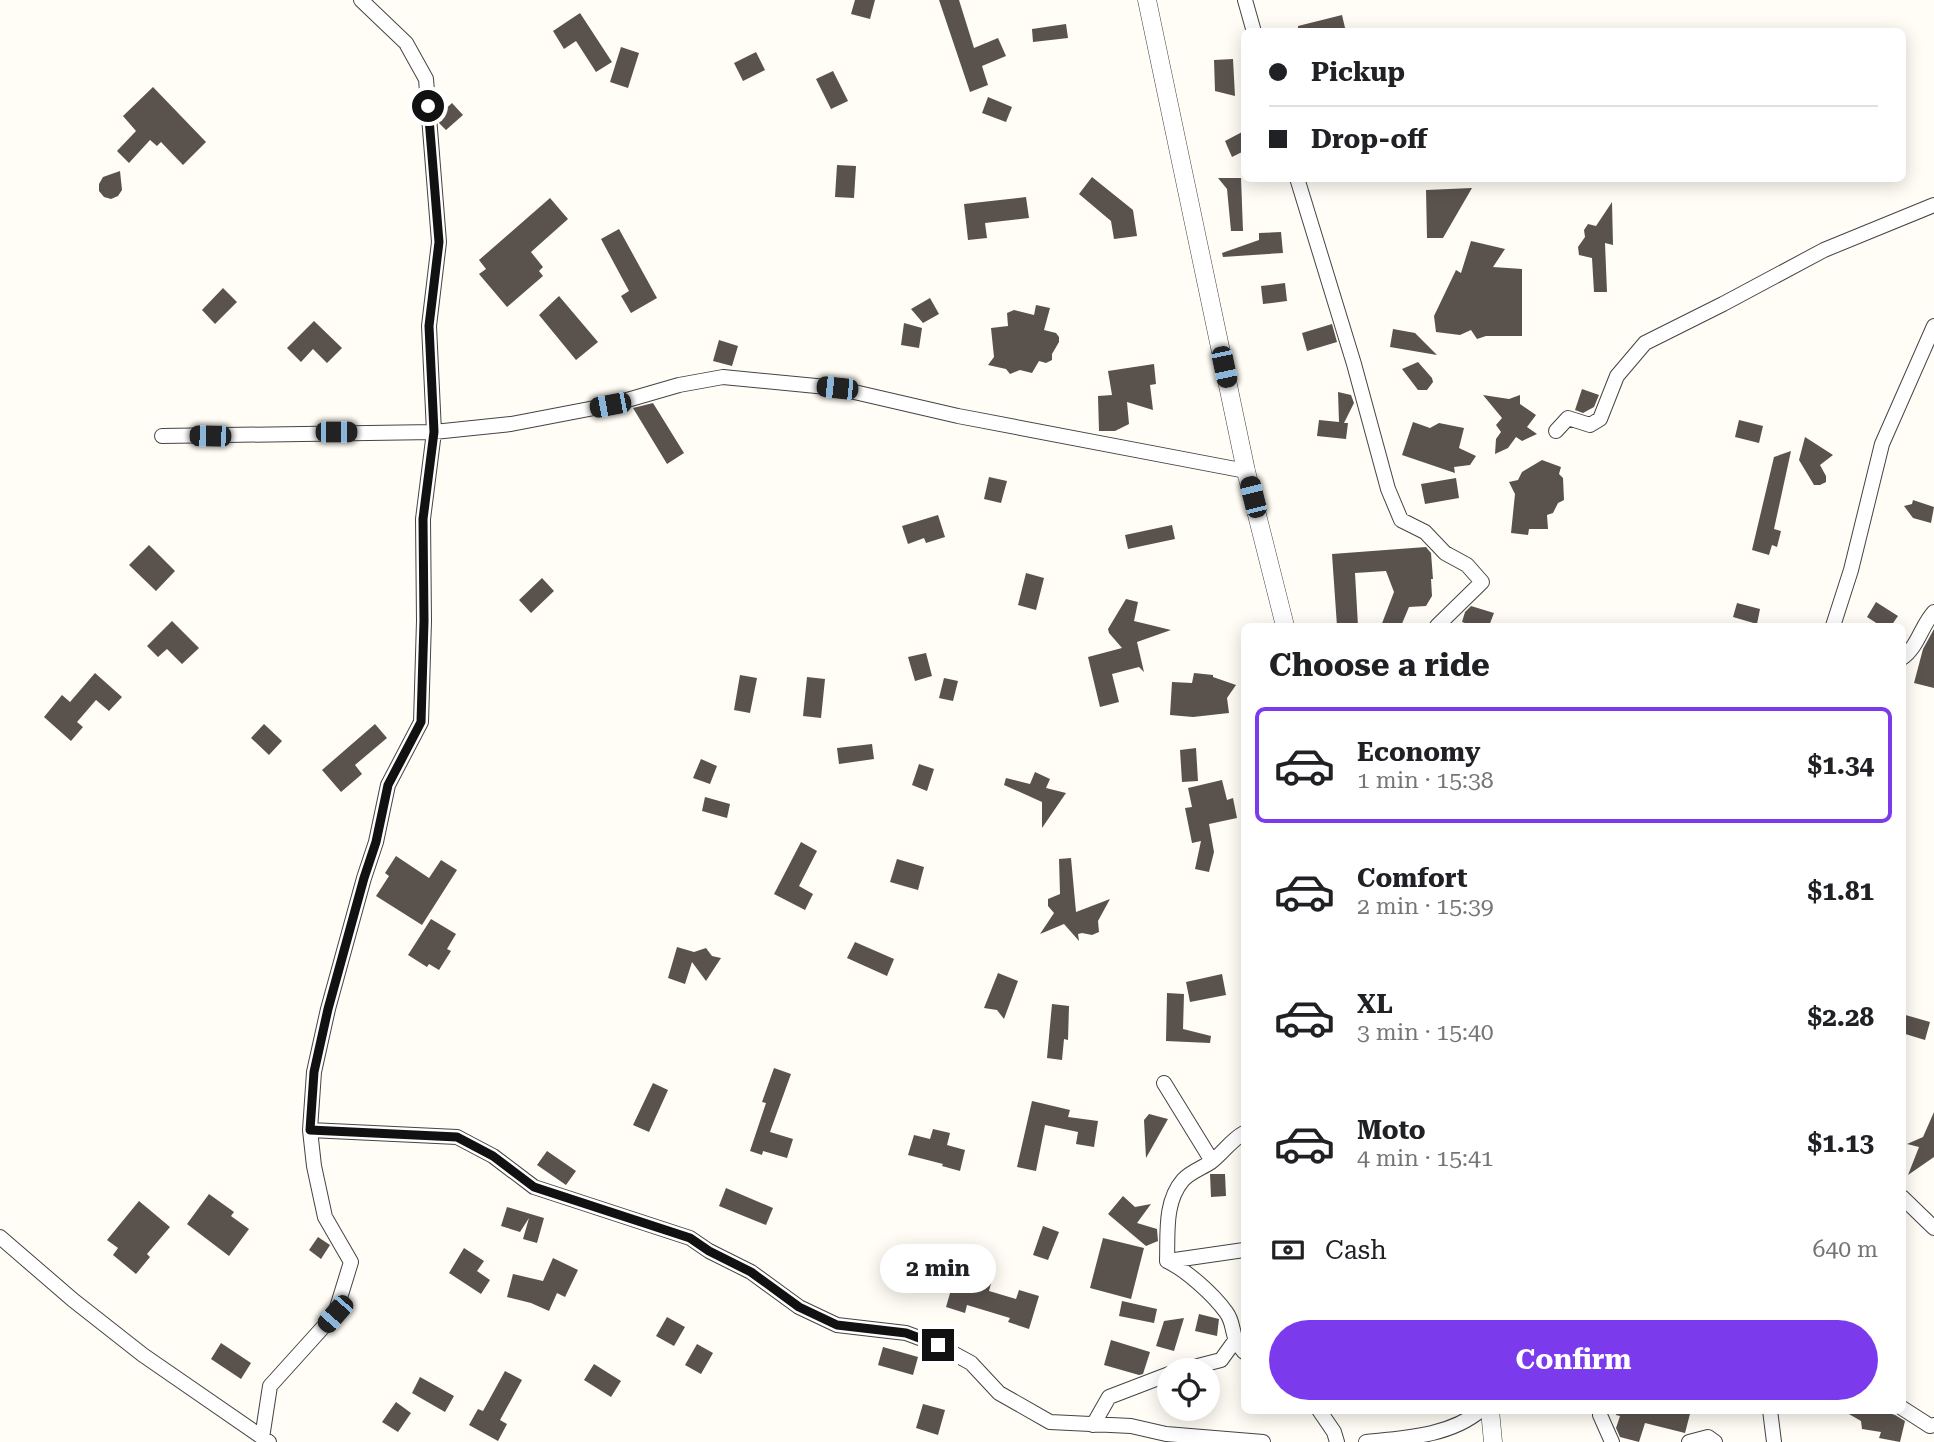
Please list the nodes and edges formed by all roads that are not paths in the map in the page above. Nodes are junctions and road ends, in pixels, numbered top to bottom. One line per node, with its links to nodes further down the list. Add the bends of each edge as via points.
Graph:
1 (361, 0): 9 (street, via 406,43 426,79 439,242 429,326)
2 (1147, 0): 11 (street)
3 (1245, 0): 4 (street)
4 (1253, 28)
5 (1298, 182): 14 (street, via 1401,520 1425,532 1482,582)
6 (1934, 205): 8 (street, via 1824,250 1645,343 1617,376 1600,419 1590,425 1568,418)
7 (1934, 326): 15 (street, via 1882,444)
8 (1556, 431)
9 (434, 432): 10 (street); 11 (street, via 511,424 723,377 837,388); 18 (street, via 423,519 421,722 388,785 325,1021 314,1072)
10 (162, 436)
11 (1246, 471): 13 (street)
12 (1934, 612): 16 (street)
13 (1284, 623)
14 (1440, 623)
15 (1834, 623)
16 (1906, 655)
17 (1164, 1083): 20 (street)
18 (310, 1130): 35 (street, via 457,1137 493,1156 534,1187 690,1238 751,1272 799,1307 837,1325 906,1333 938,1345 971,1363 999,1393 1050,1422); 37 (street, via 325,1217 351,1262 335,1314 270,1386)
19 (1241, 1134): 20 (street)
20 (1212, 1161): 25 (street, via 1184,1178 1172,1197)
21 (1906, 1201): 22 (street)
22 (1934, 1228)
23 (0, 1237): 37 (street, via 143,1355)
24 (1241, 1250): 25 (street)
25 (1167, 1261): 26 (street, via 1184,1269 1228,1314)
26 (1239, 1347): 27 (street)
27 (1220, 1360)
28 (1157, 1379): 35 (street, via 1109,1397)
29 (1906, 1410): 36 (street)
30 (1322, 1414): 40 (street)
31 (1476, 1414): 41 (street, via 1451,1430)
32 (1490, 1414): 42 (street)
33 (1600, 1414): 43 (street)
34 (1770, 1414): 46 (street)
35 (1093, 1425): 38 (street)
36 (1933, 1426)
37 (266, 1440)
38 (1232, 1441): 39 (street)
39 (1263, 1442)
40 (1337, 1442)
41 (1366, 1442)
42 (1493, 1442)
43 (1612, 1442)
44 (1689, 1442): 45 (street, via 1709,1437)
45 (1715, 1442)
46 (1774, 1442)

